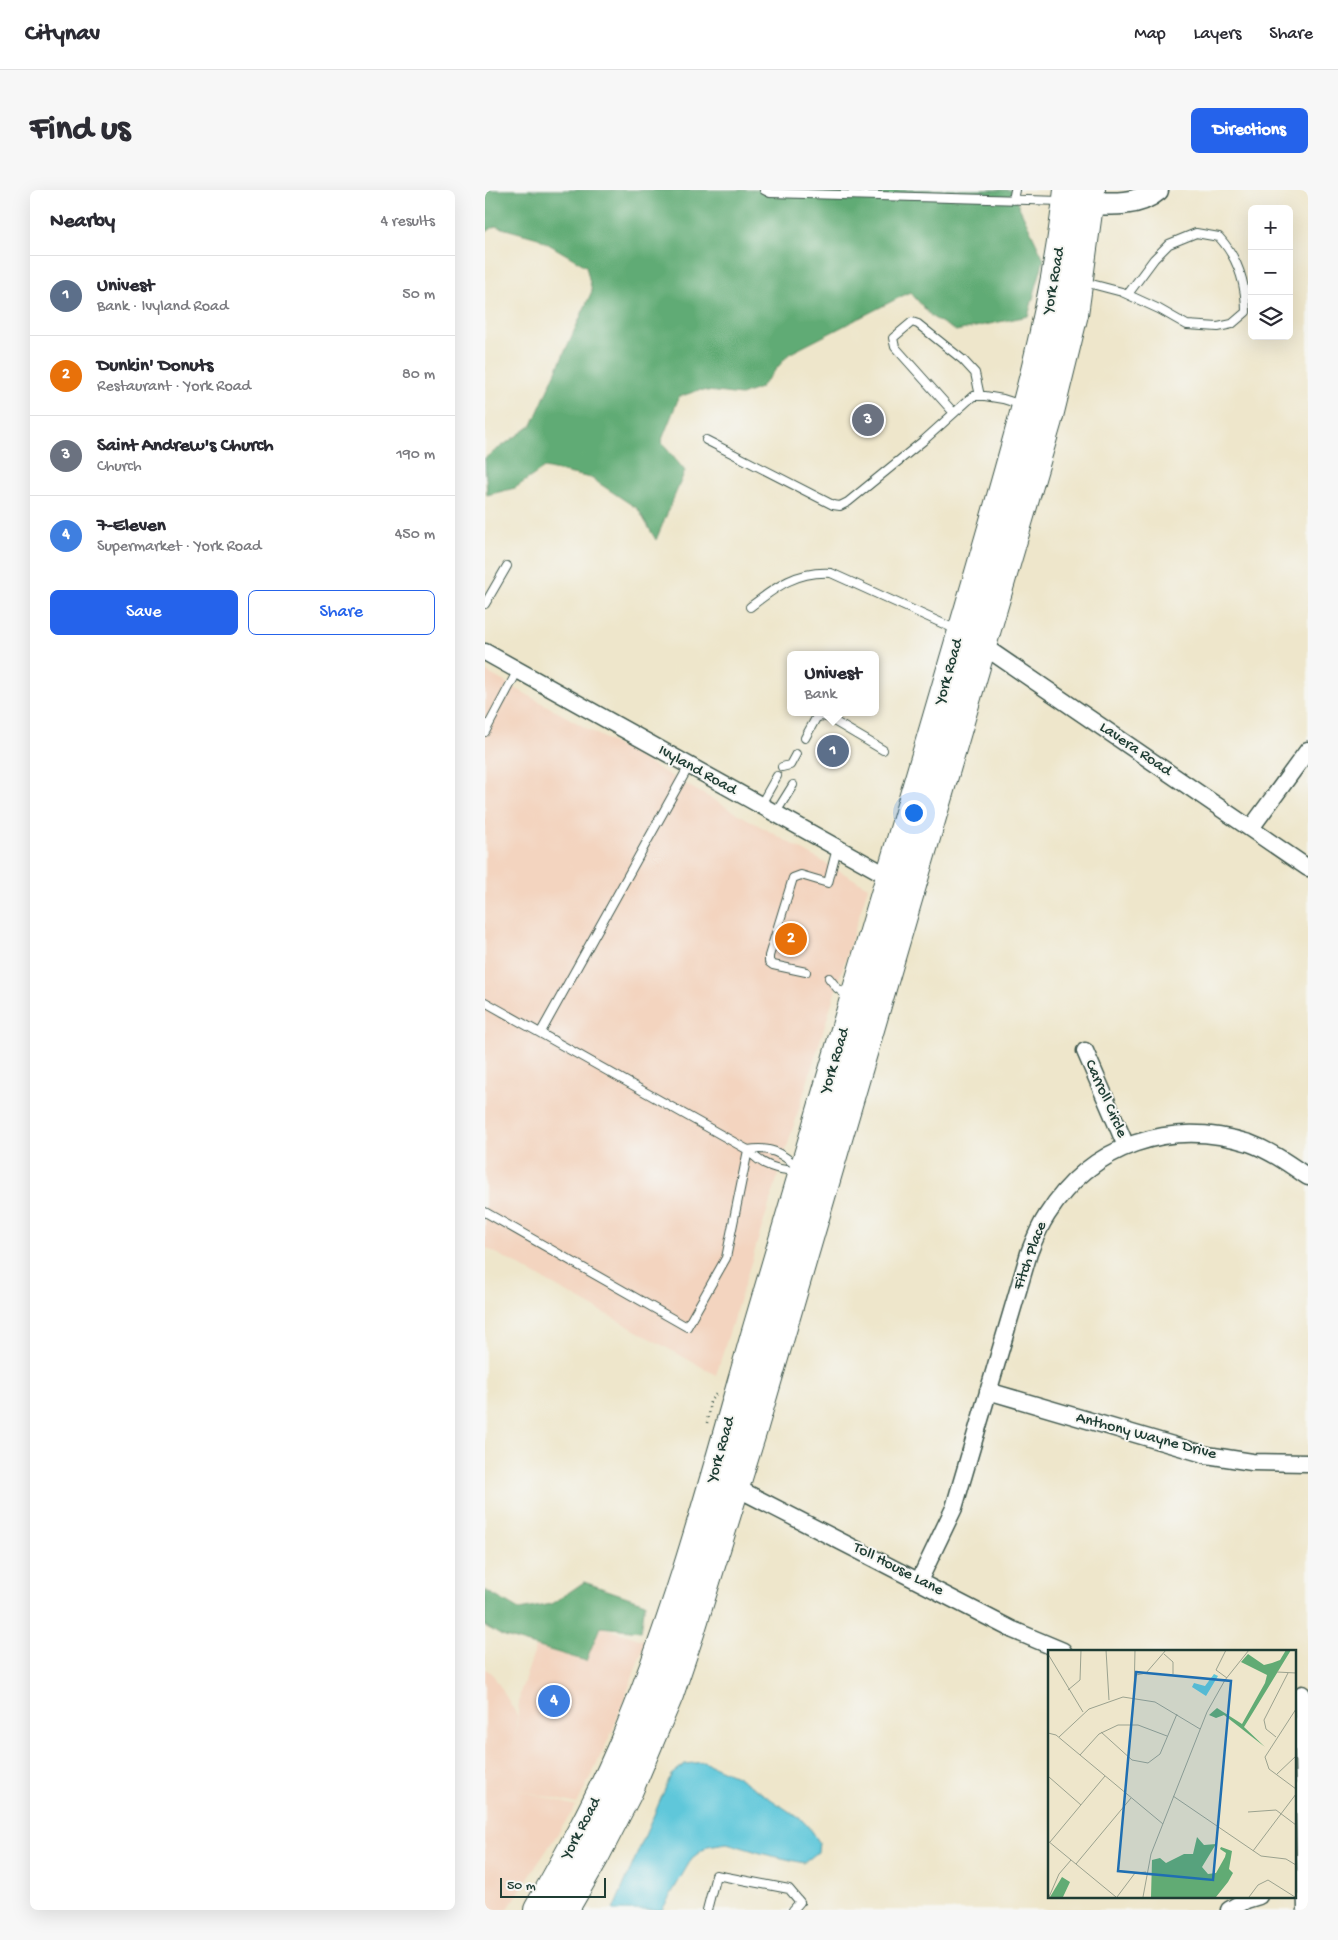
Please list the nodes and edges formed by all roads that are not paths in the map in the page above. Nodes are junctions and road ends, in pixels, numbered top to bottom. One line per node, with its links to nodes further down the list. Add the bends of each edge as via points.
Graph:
1 (764, 190): 5 (lane, via 770,193)
2 (1015, 190): 5 (lane)
3 (1157, 190): 4 (street, via 1132,202)
4 (1079, 196): 5 (lane); 6 (highway, York Road); 9 (highway, York Road, via 1060,260 1039,359)
5 (1013, 200)
6 (1079, 281): 7 (lane); 9 (highway, York Road, via 1072,324)
7 (1128, 294): 7 (lane, via 1187,326 1232,324 1245,312 1246,294 1240,272 1230,249 1219,236 1196,233 1169,244)
8 (979, 396): 9 (lane, via 1003,399); 10 (lane, via 973,396); 10 (lane, via 975,373 963,360 918,324 912,322 906,326 893,338 895,348)
9 (1038, 411): 15 (highway, York Road)
10 (954, 413): 11 (lane, via 840,506)
11 (706, 440)
12 (507, 566): 13 (lane)
13 (485, 604)
14 (750, 607): 15 (lane, via 781,584 816,572 831,574)
15 (972, 638): 29 (street, Lavera Road); 32 (highway, York Road)
16 (485, 652): 17 (street, Ivyland Road)
17 (518, 670): 18 (lane); 23 (street, Ivyland Road)
18 (485, 732)
19 (805, 738): 20 (lane, via 816,718 821,716)
20 (883, 750)
21 (1308, 750): 29 (street)
22 (796, 754): 24 (lane, via 790,765)
23 (689, 766): 27 (street, Ivyland Road); 37 (lane)
24 (782, 768)
25 (777, 776): 27 (lane)
26 (793, 785): 28 (lane)
27 (760, 806): 28 (street, Ivyland Road)
28 (775, 814): 30 (street, Ivyland Road)
29 (1251, 828): 31 (street, Lavera Road)
30 (837, 848): 32 (street, Ivyland Road); 33 (lane, via 828,883 801,875 793,878 769,956 773,965)
31 (1308, 868)
32 (902, 881): 36 (highway, York Road)
33 (807, 972)
34 (829, 978): 36 (lane, via 837,988)
35 (485, 1002): 37 (lane)
36 (865, 1004): 41 (highway, York Road)
37 (541, 1032): 40 (lane)
38 (1085, 1052): 39 (street, Carroll Circle)
39 (1126, 1146): 42 (street, Fitch Place, via 1177,1134 1226,1137 1273,1154); 44 (street, Fitch Place, via 1079,1177 1062,1194 1039,1228)
40 (748, 1150): 41 (lane, via 762,1148 785,1156); 41 (lane, via 756,1160 780,1170); 43 (lane, via 726,1258 687,1327)
41 (814, 1174): 46 (highway, York Road)
42 (1308, 1177)
43 (485, 1212)
44 (988, 1391): 45 (street, Anthony Wayne Drive, via 1207,1455 1252,1462); 47 (street, Fitch Place, via 954,1508)
45 (1308, 1463)
46 (724, 1481): 47 (street, Toll House Lane); 48 (highway, York Road)
47 (919, 1581): 49 (street, Toll House Lane, via 1013,1630)
48 (693, 1585): 53 (highway, York Road, via 622,1748 577,1842); 54 (highway, York Road, via 669,1695 628,1792)
49 (1061, 1650)
50 (1301, 1694): 51 (street)
51 (1300, 1892): 58 (street)
52 (1252, 1898): 57 (street)
53 (538, 1910)
54 (564, 1910)
55 (707, 1910): 56 (lane, via 716,1876 789,1889 800,1902)
56 (793, 1910)
57 (1229, 1910)
58 (1307, 1910)

